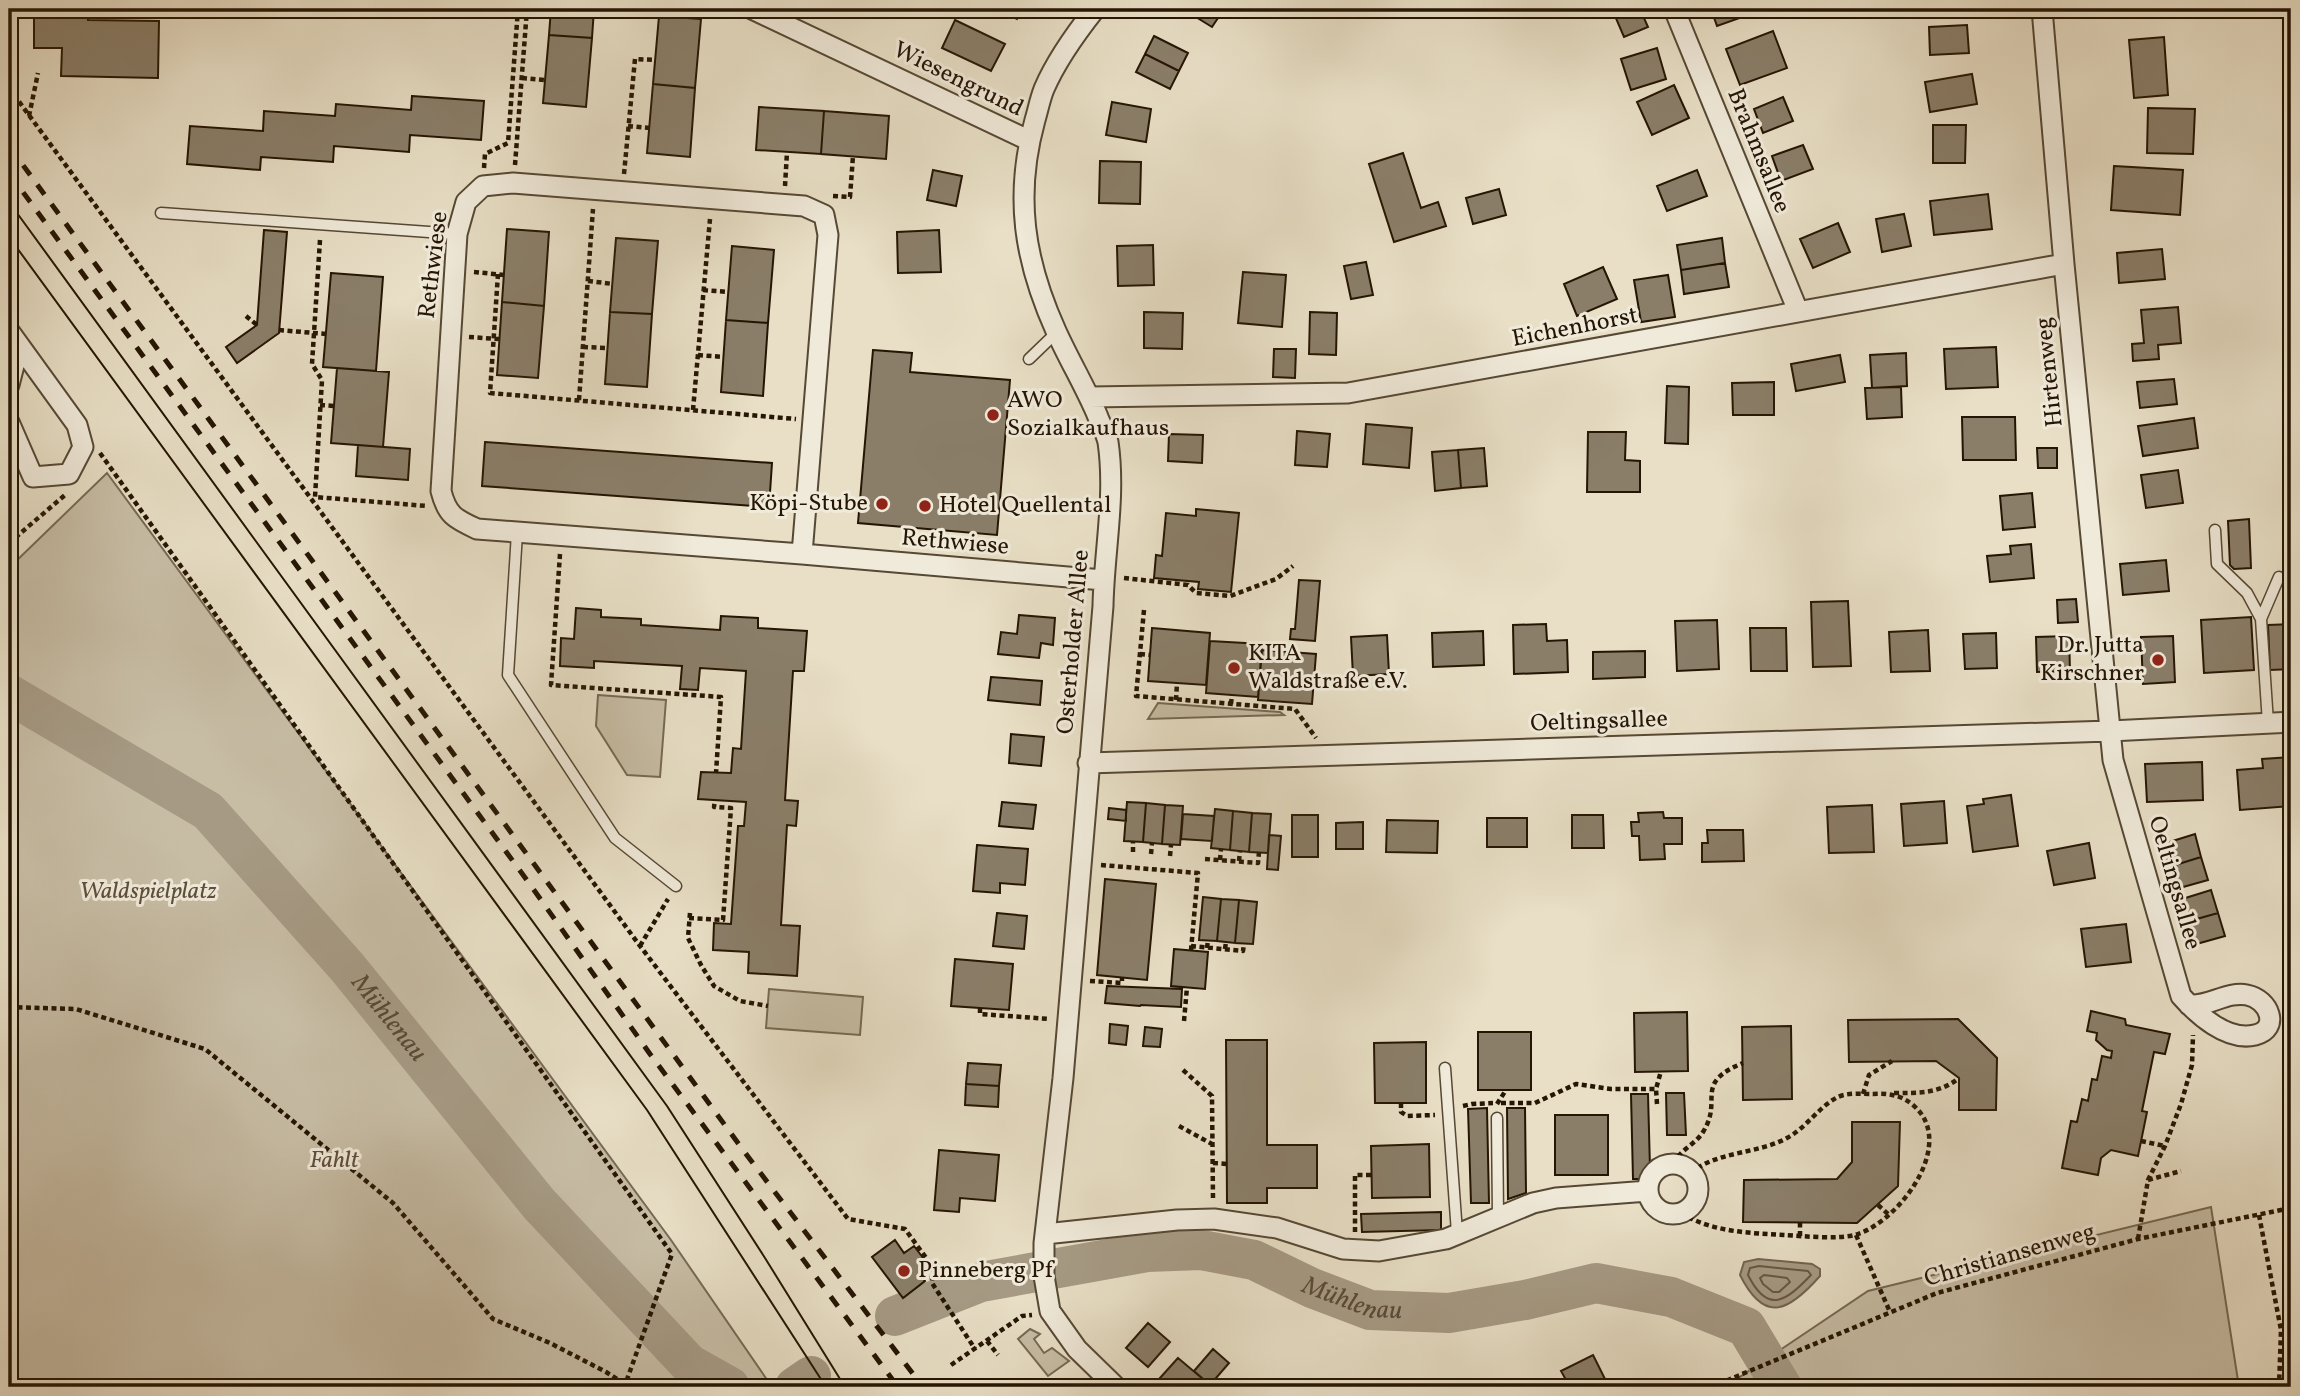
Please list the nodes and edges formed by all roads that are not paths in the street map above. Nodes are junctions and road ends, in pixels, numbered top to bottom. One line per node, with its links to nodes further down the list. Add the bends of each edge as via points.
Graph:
1 (752, 9): 5 (street, Wiesengrund)
2 (1095, 9): 5 (street, Osterholder Allee, via 1044,89)
3 (1674, 9): 9 (street, Brahmsallee)
4 (2042, 9): 8 (street, Hirtenweg)
5 (1030, 141): 10 (street, Osterholder Allee, via 1022,192 1027,240)
6 (161, 213): 7 (lane)
7 (457, 234): 17 (street, Rethwiese, via 441,491 445,508 458,521 477,529); 18 (street, Rethwiese, via 466,202 483,187 513,183 804,206 824,215 828,235)
8 (2064, 264): 9 (street, Eichenhorst); 24 (street, Hirtenweg)
9 (1798, 311): 14 (street, Eichenhorst, via 1348,393)
10 (1056, 333): 12 (lane); 14 (street, Osterholder Allee)
11 (14, 338): 13 (street); 15 (street, via 77,425 83,447 69,474 33,477)
12 (1029, 359)
13 (9, 384)
14 (1090, 397): 19 (street, Osterholder Allee, via 1107,439 1111,491)
15 (9, 422)
16 (2215, 530): 21 (lane, via 2217,564 2247,593)
17 (517, 533): 18 (street, Rethwiese); 26 (lane, via 508,675 615,838)
18 (802, 554): 19 (street, Rethwiese)
19 (1103, 578): 25 (street, Osterholder Allee)
20 (2279, 578): 21 (lane)
21 (2261, 619): 23 (lane)
22 (2291, 722): 23 (street, Oeltingsallee)
23 (2267, 723): 24 (street, Oeltingsallee)
24 (2110, 731): 25 (street, Oeltingsallee); 27 (street, Oeltingsallee, via 2113,760 2177,983)
25 (1088, 763): 33 (street, Osterholder Allee)
26 (676, 886)
27 (2192, 1008)
28 (1445, 1068): 32 (lane)
29 (1497, 1118): 31 (lane)
30 (1648, 1191): 30 (street, via 1658,1169 1674,1164 1692,1172 1699,1183 1697,1200 1681,1213 1661,1212); 31 (street, via 1556,1198)
31 (1498, 1216): 32 (street)
32 (1457, 1233): 33 (street, via 1413,1247 1379,1251 1343,1250 1277,1228 1214,1219)
33 (1044, 1238): 34 (street, Osterholder Allee, via 1050,1311 1077,1349)
34 (1116, 1387)

